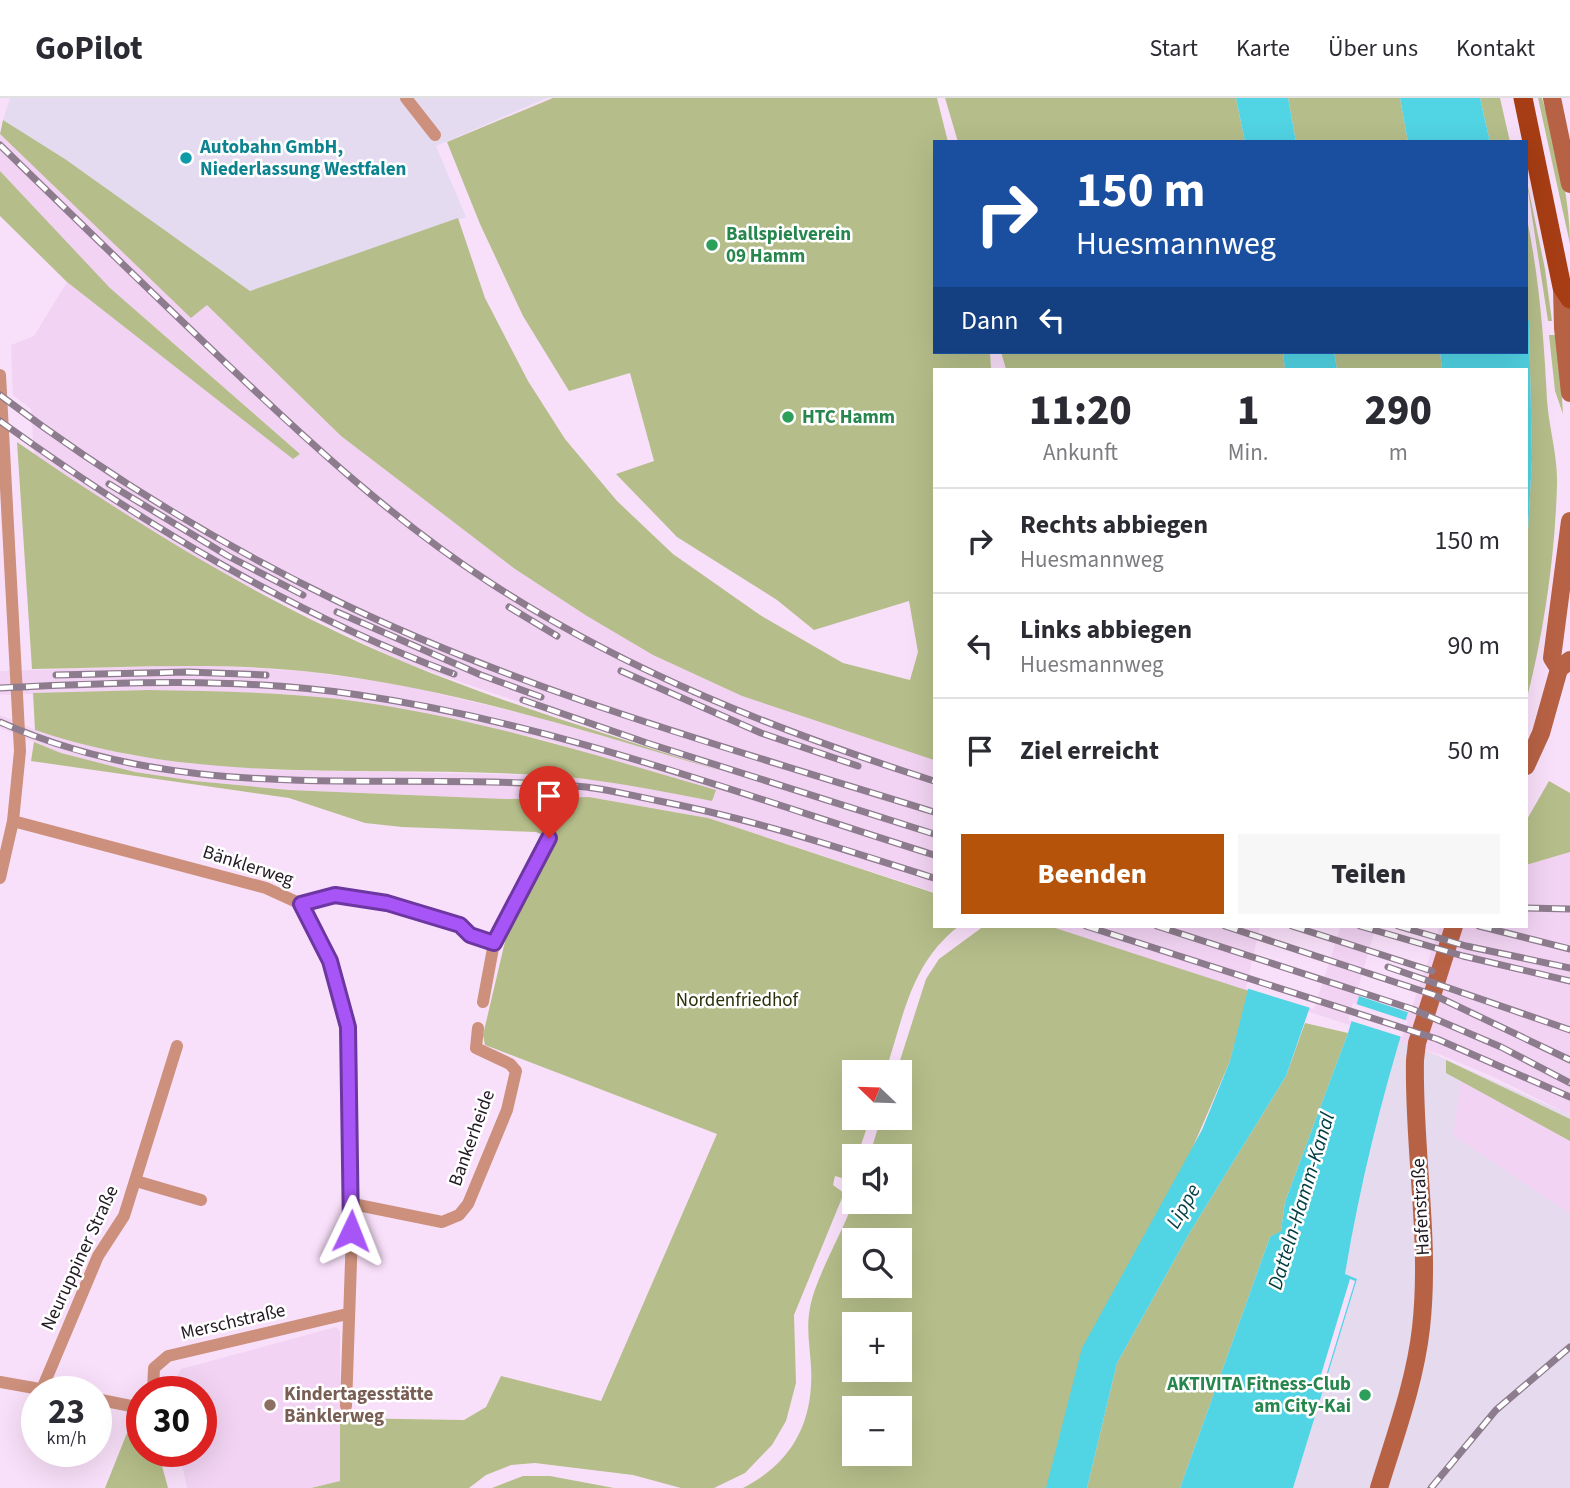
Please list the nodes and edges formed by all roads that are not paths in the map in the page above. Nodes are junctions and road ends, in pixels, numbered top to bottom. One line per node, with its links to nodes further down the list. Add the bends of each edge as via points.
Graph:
1 (406, 98): 4 (street)
2 (1523, 98): 6 (main road)
3 (1552, 98): 5 (main road)
4 (435, 135)
5 (1570, 184)
6 (1566, 293): 8 (main road, via 1563,328)
7 (0, 375): 9 (street)
8 (1569, 380)
9 (2, 439): 13 (street, via 19,741)
10 (1570, 521): 11 (main road, via 1552,658)
11 (1565, 665): 12 (main road)
12 (1528, 762)
13 (13, 821): 15 (street); 16 (street, Bänklerweg, via 266,888)
14 (549, 838): 18 (street)
15 (0, 878)
16 (301, 904): 18 (street, via 335,895 387,903 460,925 470,935); 24 (street, Bänklerweg, via 330,961 348,1027)
17 (1453, 928): 31 (main road, Hafenstraße, via 1417,1042 1424,1269 1421,1329)
18 (494, 943): 19 (street)
19 (483, 1002)
20 (478, 1028): 24 (street, Bankerheide, via 476,1048 516,1071 507,1110 468,1204 459,1215 442,1222)
21 (177, 1046): 22 (street, Neuruppiner Straße)
22 (136, 1181): 23 (street, Neuruppiner Straße); 26 (street, Neuruppiner Straße, via 119,1226 98,1256)
23 (201, 1200)
24 (353, 1204): 25 (street, Bänklerweg)
25 (347, 1314): 27 (street, Merschstraße, via 168,1356 154,1368); 30 (street, Bänklerweg)
26 (51, 1376)
27 (154, 1376)
28 (0, 1382): 29 (street)
29 (21, 1386)
30 (346, 1406)
31 (1379, 1488)

